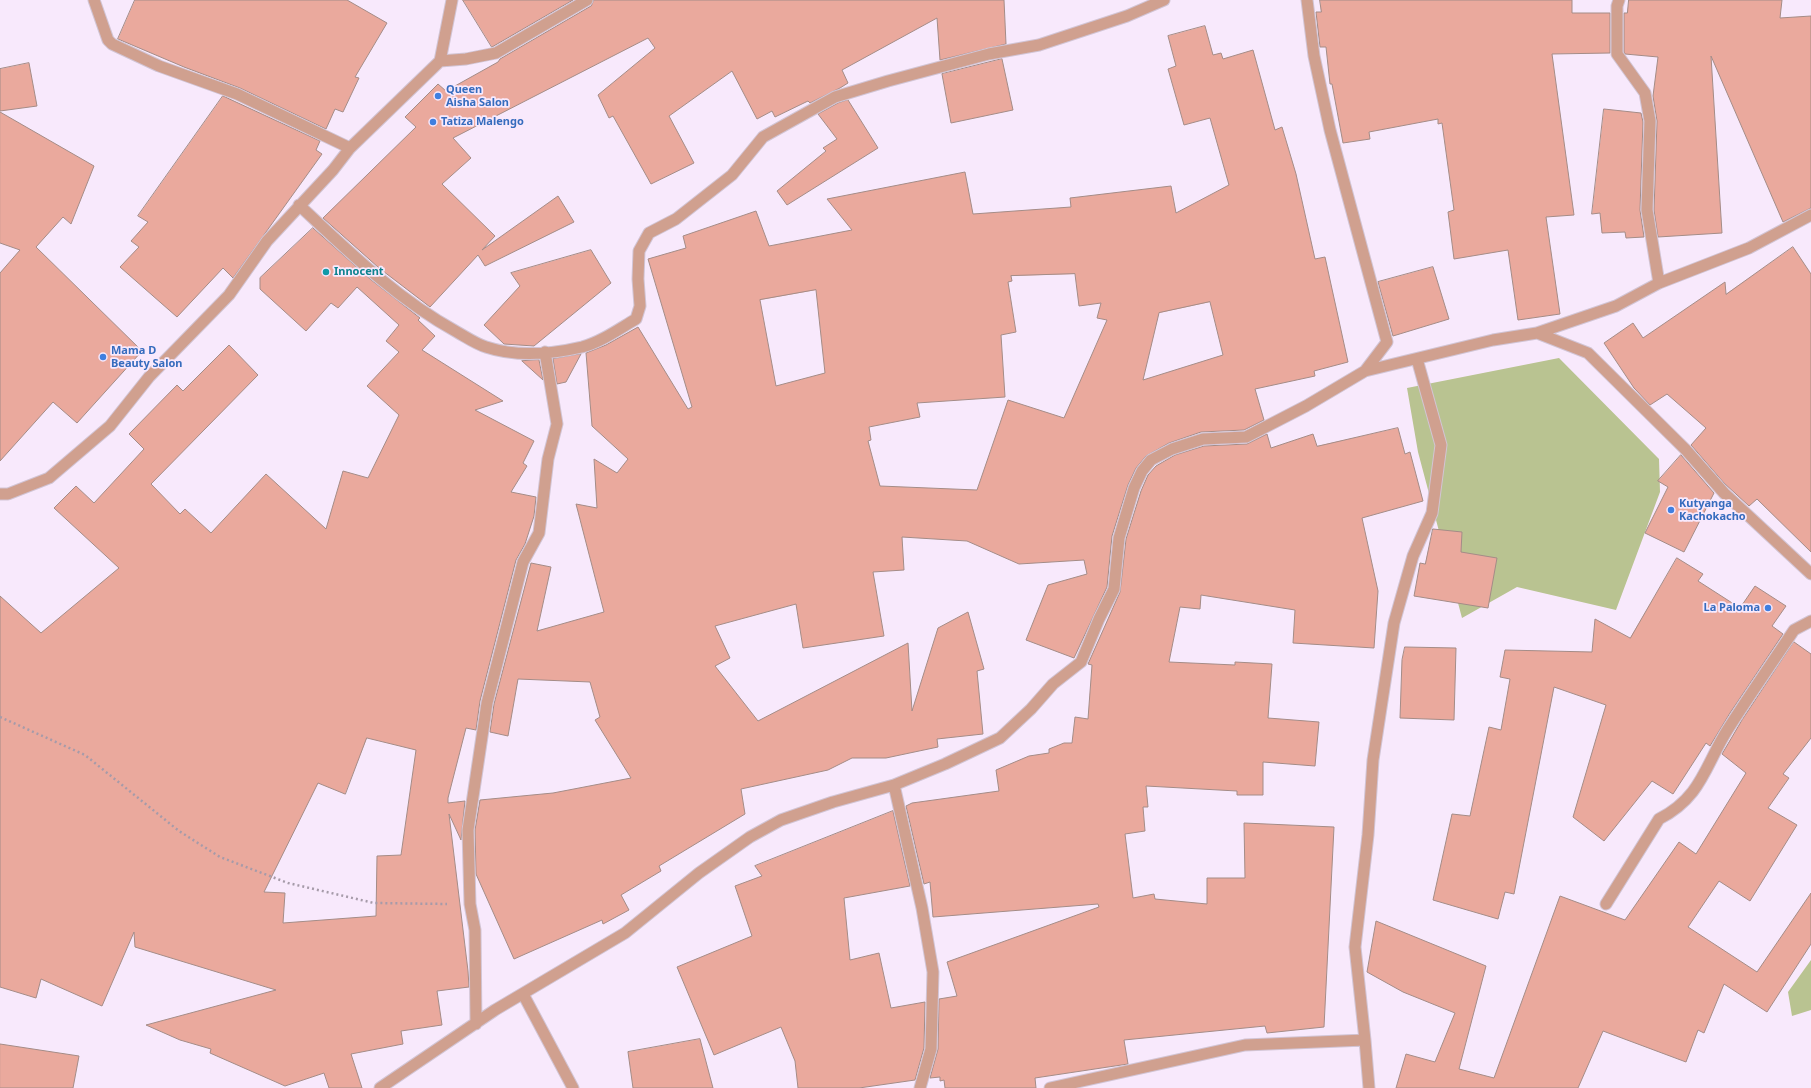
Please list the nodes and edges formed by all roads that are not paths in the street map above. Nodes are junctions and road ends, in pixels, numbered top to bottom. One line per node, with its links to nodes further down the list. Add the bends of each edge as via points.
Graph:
1 (94, 0): 8 (street, via 108,40 112,44 159,66 237,94)
2 (452, 0): 7 (street)
3 (587, 0): 7 (street, via 496,54)
4 (1164, 0): 13 (street, via 1127,16 1039,45 988,54 834,97 763,137 732,175 676,219 648,233 639,251 640,306 636,319 600,340 583,346)
5 (1307, 0): 15 (street, via 1314,56 1330,130 1387,342)
6 (1619, 0): 11 (street, via 1617,54 1645,93 1650,121 1647,210)
7 (440, 61): 8 (street)
8 (350, 148): 9 (street, via 333,170)
9 (299, 205): 13 (street, via 375,276 429,316 485,347 512,353); 16 (street, via 267,241 229,294 149,377 110,426 49,478 8,494)
10 (1811, 215): 11 (street, via 1750,248)
11 (1659, 283): 12 (street, via 1616,306)
12 (1537, 333): 14 (street, via 1493,340); 17 (street, via 1588,353 1686,450 1724,493)
13 (545, 352): 22 (street, via 557,424 548,459 539,533 523,562 487,703 468,830 470,904 475,930)
14 (1417, 359): 15 (street); 23 (street, via 1441,445 1432,513 1413,556 1394,623 1374,760 1355,947)
15 (1365, 371): 19 (street, via 1246,437 1203,439 1151,460 1134,488 1119,538 1114,589 1081,662 1052,684 1031,709 1000,738)
16 (0, 494)
17 (1811, 574)
18 (1811, 621): 20 (street, via 1794,630 1727,730 1696,789 1673,812 1659,819)
19 (894, 785): 21 (street, via 832,802 781,820 750,837 699,873 625,933); 26 (street, via 922,908 933,972 931,1049)
20 (1606, 904)
21 (523, 994): 22 (street); 25 (street)
22 (476, 1024): 24 (street)
23 (1366, 1040): 27 (street, via 1245,1045); 28 (street)
24 (380, 1088)
25 (573, 1088)
26 (920, 1088)
27 (1050, 1088)
28 (1368, 1088)

